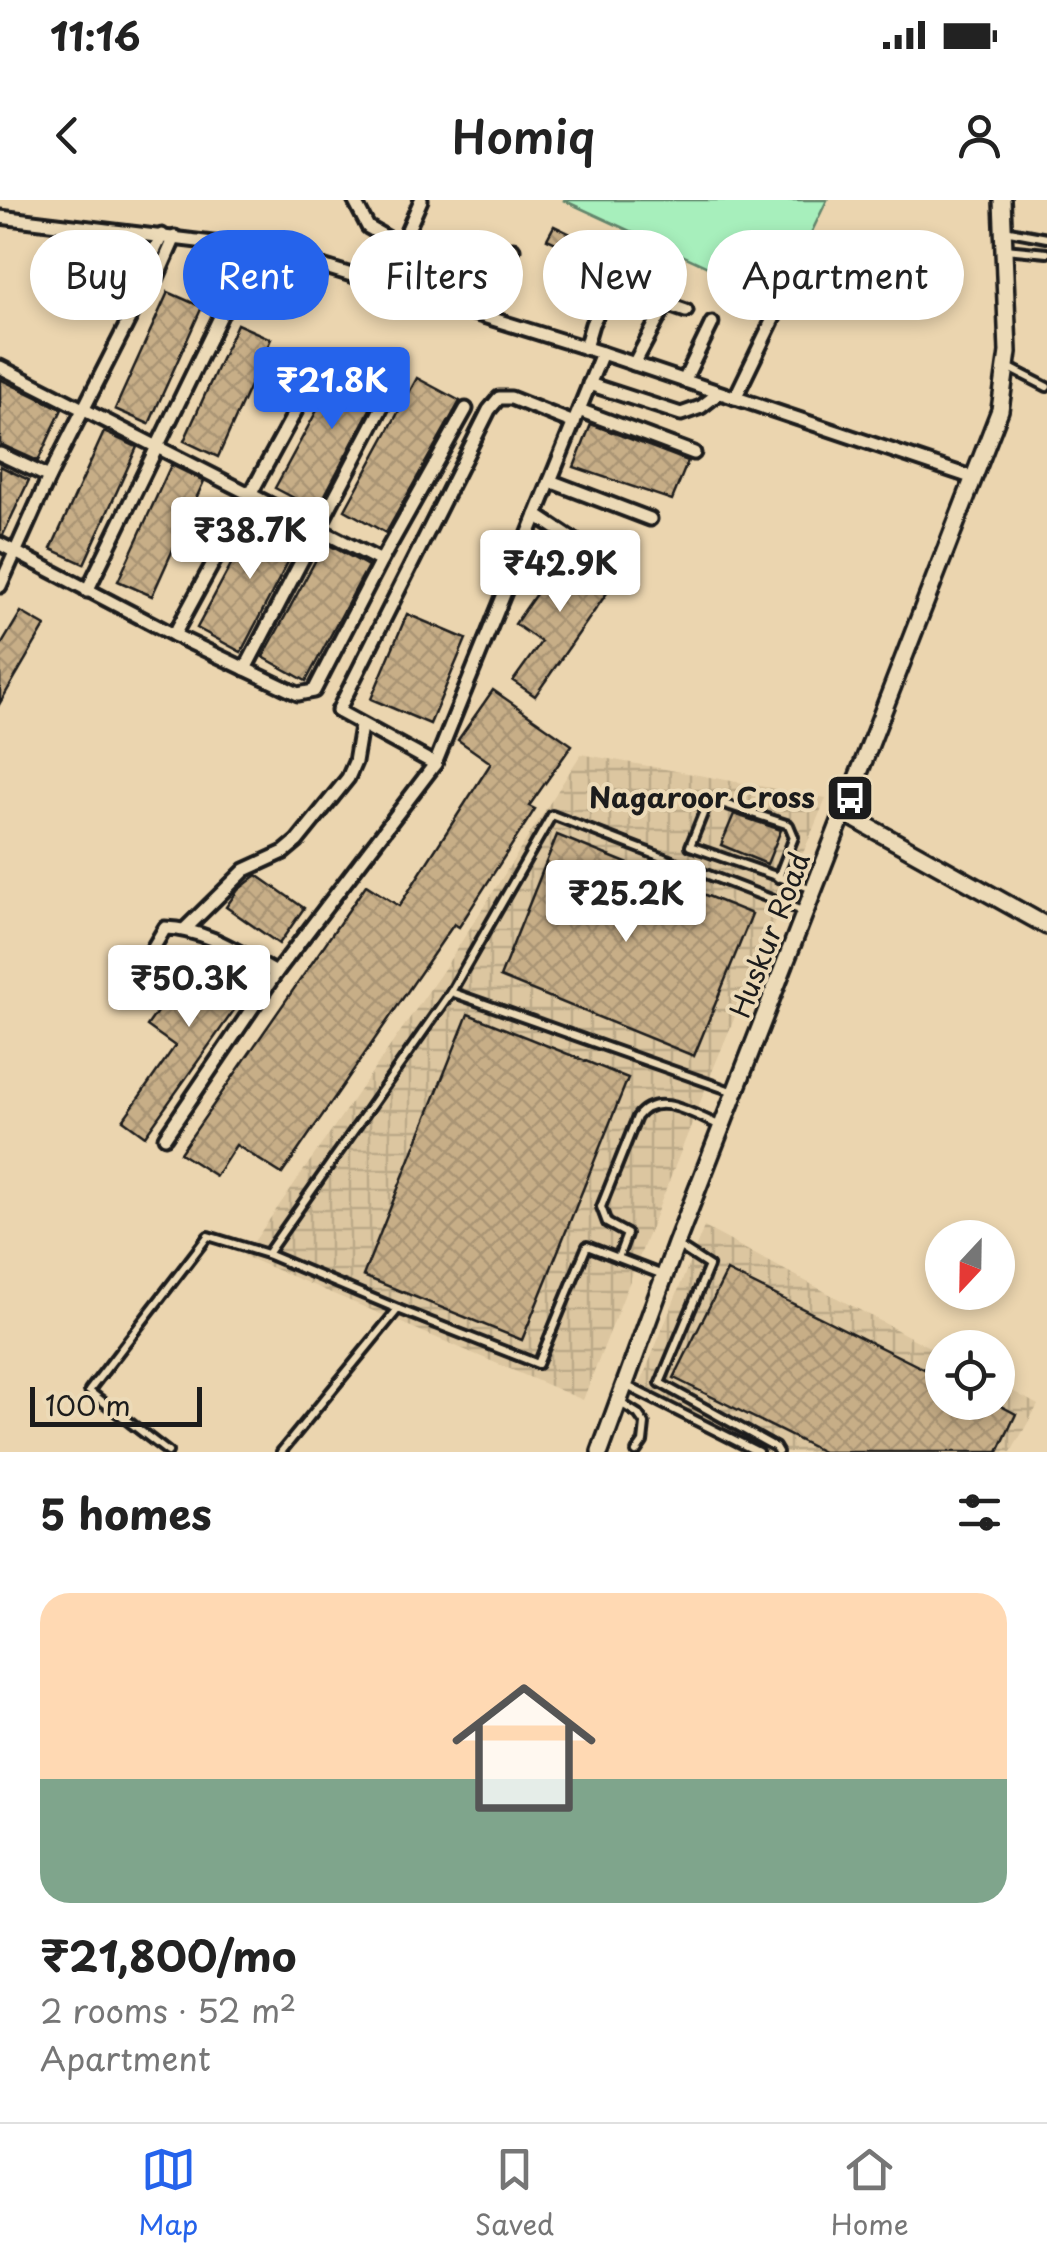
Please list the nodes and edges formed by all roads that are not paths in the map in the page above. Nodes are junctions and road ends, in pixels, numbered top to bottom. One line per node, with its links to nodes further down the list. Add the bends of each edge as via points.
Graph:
1 (354, 200): 5 (street)
2 (421, 200): 6 (street)
3 (1002, 200): 7 (street, Huskur Road)
4 (0, 217): 8 (street)
5 (373, 230)
6 (407, 230)
7 (1003, 230): 9 (lane); 10 (street, Huskur Road)
8 (168, 236): 12 (street, via 271,250); 31 (street, via 156,280 145,288)
9 (1047, 238)
10 (1004, 249): 11 (lane); 24 (street, Huskur Road)
11 (1047, 253)
12 (349, 273)
13 (219, 320): 35 (street)
14 (497, 320): 19 (street)
15 (594, 320): 19 (street)
16 (657, 320): 22 (street)
17 (774, 320): 30 (street)
18 (712, 323): 26 (street)
19 (585, 348): 20 (street)
20 (602, 353): 22 (street); 27 (street)
21 (326, 355): 41 (street)
22 (634, 364): 26 (street)
23 (0, 366): 31 (street)
24 (1006, 366): 28 (lane); 39 (street, Huskur Road, via 1000,410)
25 (396, 380): 44 (street)
26 (684, 381): 29 (street)
27 (590, 384): 29 (street, via 681,414); 33 (street)
28 (1047, 387)
29 (719, 392): 30 (street)
30 (735, 398): 39 (street)
31 (84, 408): 35 (street); 38 (street)
32 (466, 409): 47 (street)
33 (579, 410): 34 (street); 36 (street)
34 (574, 423): 40 (street); 53 (street, via 511,398 499,398 489,410 338,711)
35 (158, 444): 41 (street); 50 (street)
36 (694, 453)
37 (0, 454): 38 (street)
38 (49, 477): 46 (street)
39 (974, 478): 55 (street, Huskur Road)
40 (550, 481): 42 (street); 43 (street)
41 (252, 493): 44 (street); 51 (street)
42 (536, 516): 48 (street); 54 (street)
43 (650, 518)
44 (318, 528): 47 (street); 52 (street)
45 (0, 544): 46 (street)
46 (17, 552): 49 (street); 50 (street)
47 (381, 560): 52 (street, via 314,691 298,694)
48 (617, 568)
49 (0, 586)
50 (87, 591): 51 (street)
51 (174, 635): 52 (street)
52 (244, 669)
53 (362, 726): 54 (street); 60 (street, via 348,778 297,841 244,870)
54 (435, 764): 61 (street)
55 (844, 813): 57 (street, Huskur Road); 59 (street)
56 (778, 878): 56 (lane, via 690,846 709,800 789,826 794,837); 57 (lane)
57 (814, 890): 58 (street, Huskur Road)
58 (806, 913): 63 (lane, via 552,814); 64 (street, Huskur Road)
59 (1047, 926)
60 (185, 928): 61 (street); 62 (street, via 165,928)
61 (276, 973): 66 (street)
62 (133, 982)
63 (452, 992): 64 (lane); 68 (lane)
64 (735, 1092): 65 (street, Huskur Road)
65 (722, 1127): 67 (street, Huskur Road); 69 (lane, via 660,1102 645,1106 601,1207 607,1223 627,1234)
66 (166, 1137)
67 (676, 1244): 70 (street, Huskur Road); 79 (lane, via 710,1266 660,1383)
68 (268, 1254): 71 (lane); 74 (lane, via 208,1236 89,1391)
69 (618, 1258): 70 (lane); 71 (lane, via 587,1246 538,1364)
70 (664, 1276): 72 (street, Huskur Road)
71 (398, 1310): 75 (lane)
72 (624, 1384): 73 (street, Huskur Road); 78 (lane)
73 (618, 1401): 76 (street, Huskur Road); 77 (lane, via 645,1424)
74 (168, 1452)
75 (280, 1452)
76 (600, 1452)
77 (636, 1452)
78 (758, 1452)
79 (778, 1452)

